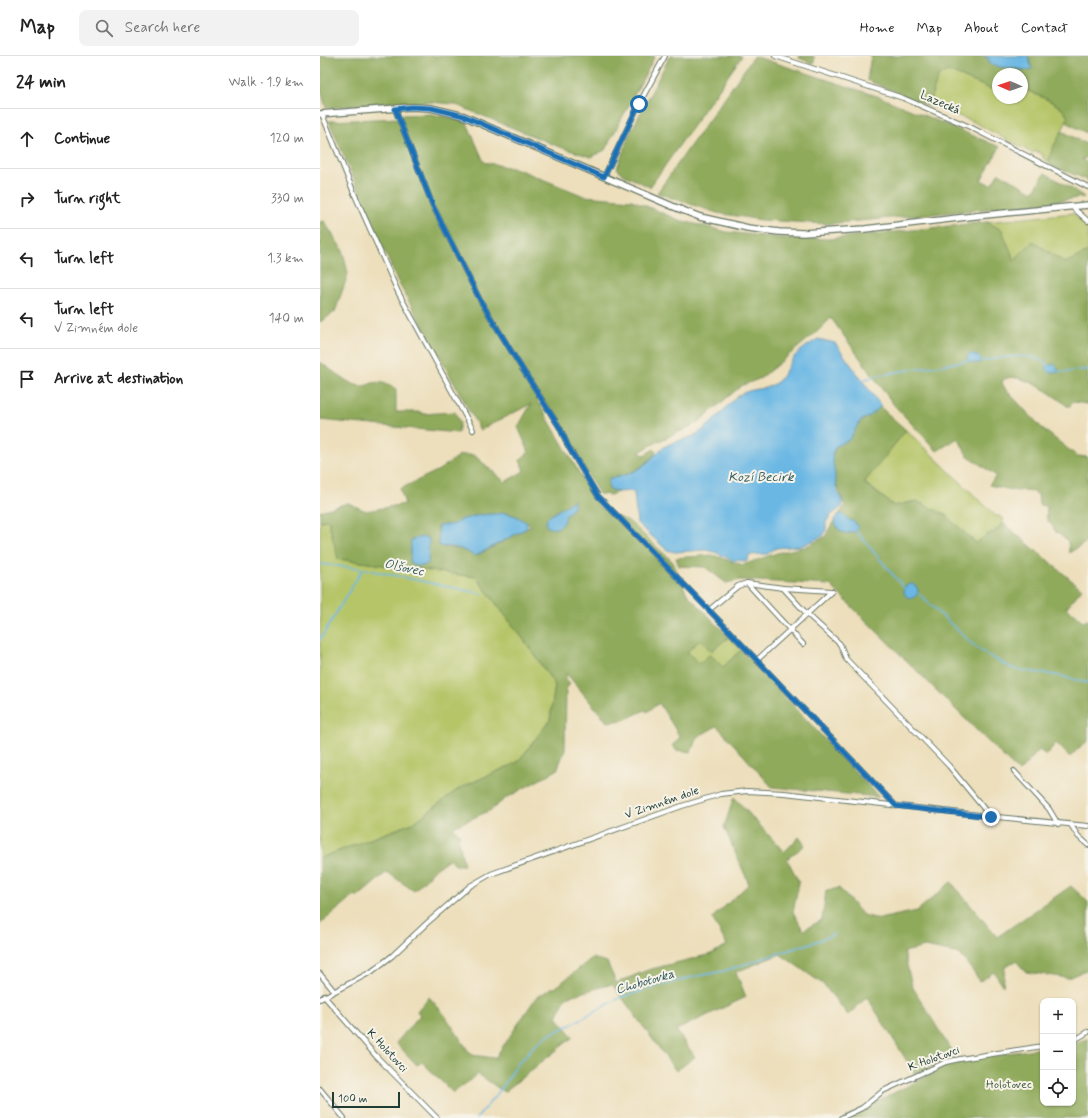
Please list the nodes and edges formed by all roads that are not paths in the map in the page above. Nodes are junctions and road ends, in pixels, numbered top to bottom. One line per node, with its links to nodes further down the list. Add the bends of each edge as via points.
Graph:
1 (665, 56): 5 (street)
2 (775, 56): 6 (street, Lazecká, via 903,98 970,128)
3 (395, 109): 4 (street); 5 (street, via 431,108 464,116); 13 (street, via 433,206 480,300 560,428 598,496)
4 (321, 114): 10 (street, via 398,292)
5 (604, 177): 8 (street, via 700,217 778,232 836,232)
6 (1088, 187)
7 (1088, 205): 8 (street)
8 (1072, 207): 9 (street)
9 (1088, 221)
10 (473, 430)
11 (747, 583): 12 (street); 13 (street, via 738,586); 15 (street)
12 (783, 588): 14 (street); 14 (street, via 832,591)
13 (709, 610): 17 (street)
14 (807, 614): 15 (street); 20 (street, via 840,644 846,659 949,766)
15 (790, 629): 16 (street); 17 (street)
16 (803, 644)
17 (757, 660): 19 (street)
18 (1014, 771): 21 (street, via 1049,809)
19 (896, 806): 20 (street, V Zimném dole); 26 (street, V Zimném dole, via 747,791 721,794 682,806 491,874 470,886 371,972)
20 (991, 817): 21 (street, V Zimném dole)
21 (1058, 824): 22 (street, V Zimném dole)
22 (1071, 825): 23 (street, V Zimném dole); 24 (street)
23 (1088, 826)
24 (1088, 845)
25 (320, 974): 26 (street)
26 (334, 991): 27 (street, V Zimném dole)
27 (322, 997): 33 (street, K Holotovci)
28 (1088, 1032): 29 (street)
29 (1076, 1039)
30 (1040, 1046): 34 (street, K Holotovci, via 946,1062 883,1091 862,1108)
31 (320, 1089): 32 (street)
32 (344, 1118)
33 (437, 1118)
34 (841, 1118)

